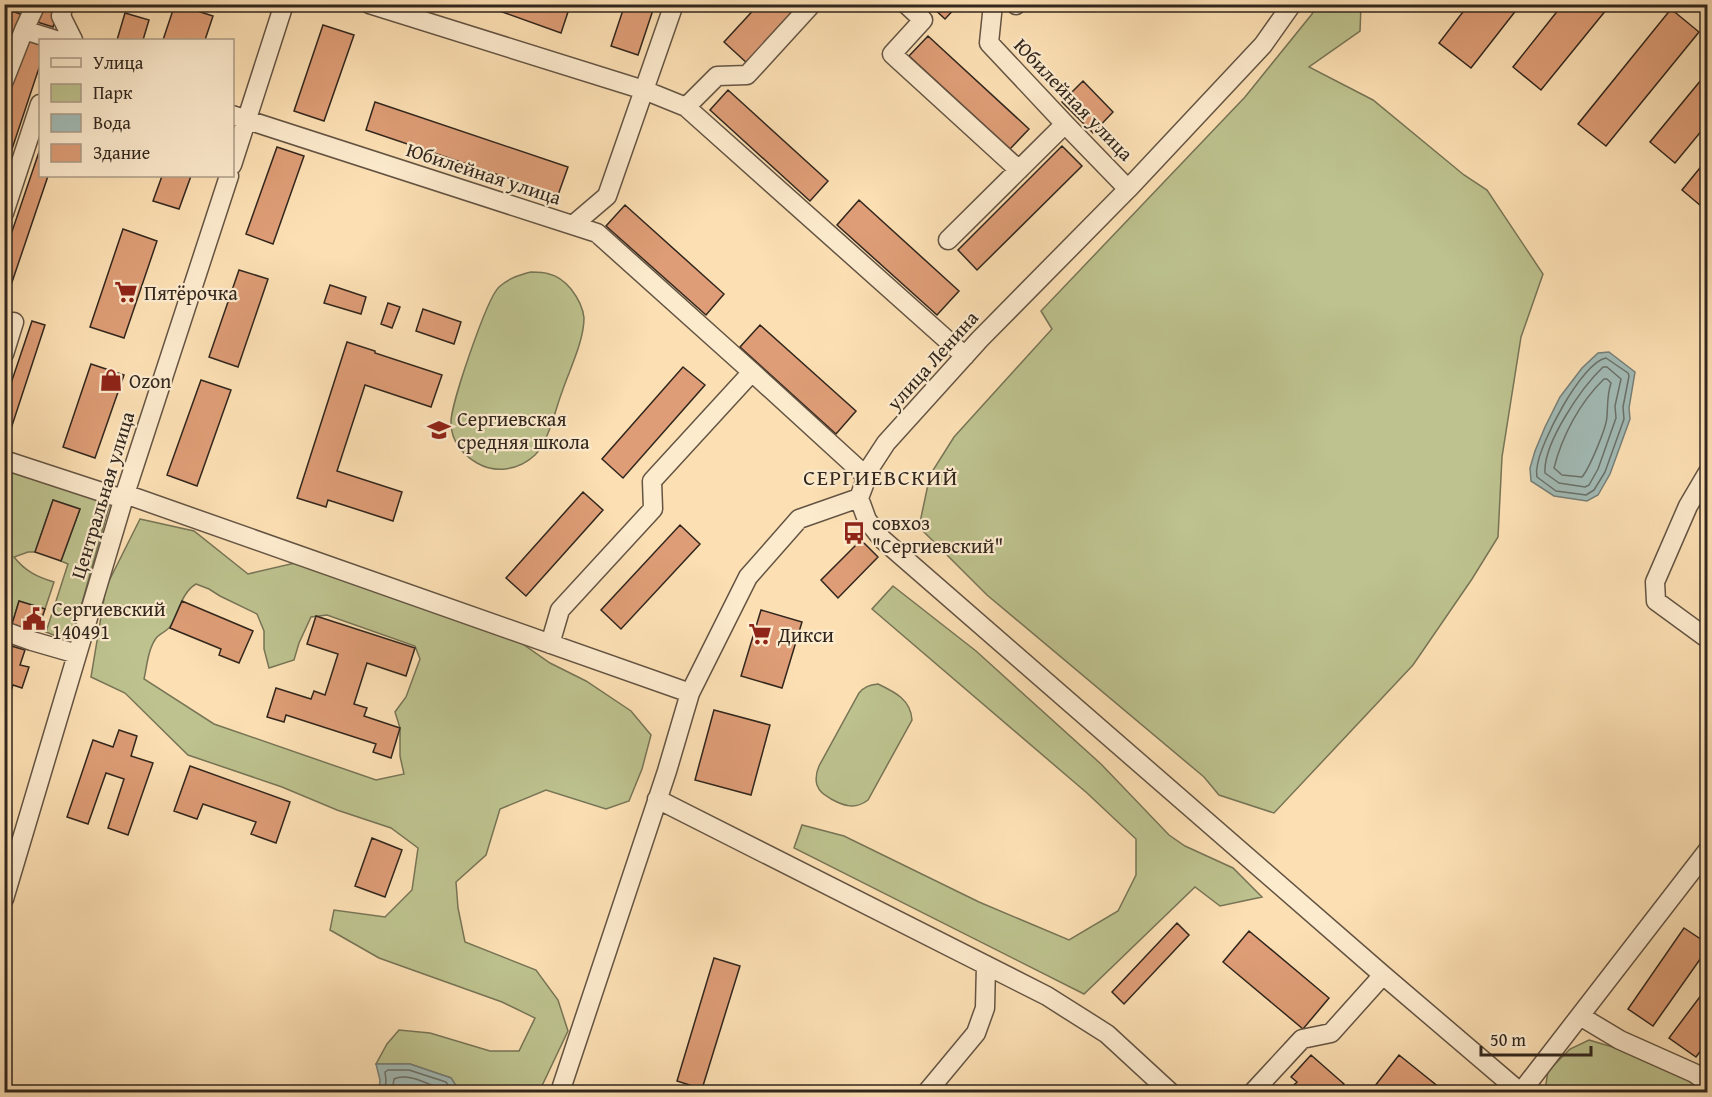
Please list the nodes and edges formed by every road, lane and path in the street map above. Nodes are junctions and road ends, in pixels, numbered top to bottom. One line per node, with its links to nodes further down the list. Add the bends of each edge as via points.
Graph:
1 (36, 4): 10 (street)
2 (64, 4): 12 (street, via 61,16)
3 (284, 4): 17 (street)
4 (369, 4): 14 (street)
5 (674, 4): 14 (street, Юбилейная улица)
6 (812, 4): 15 (street, via 747,75 717,76)
7 (906, 4): 20 (street, via 923,20 892,54)
8 (993, 4): 18 (street, Юбилейная улица, via 989,43)
9 (1292, 4): 22 (street, улица Ленина, via 1263,45)
10 (24, 30): 11 (street); 13 (street)
11 (53, 39)
12 (72, 39)
13 (4, 81)
14 (644, 90): 15 (street); 24 (street, Юбилейная улица, via 607,196)
15 (686, 107): 28 (street)
16 (39, 108): 23 (street)
17 (240, 118): 19 (street); 24 (street, Юбилейная улица)
18 (1065, 124): 20 (street); 22 (street, Юбилейная улица)
19 (234, 153)
20 (1019, 170): 25 (street)
21 (229, 177): 33 (street, Центральная улица)
22 (1128, 189): 28 (street, улица Ленина)
23 (4, 213)
24 (573, 225): 29 (street, via 597,233)
25 (948, 240)
26 (14, 322): 27 (street)
27 (4, 354)
28 (965, 356): 32 (street, улица Ленина, via 886,443)
29 (752, 372): 32 (street); 37 (street, via 652,482 653,509 560,610)
30 (4, 460): 33 (street)
31 (1707, 472): 36 (street, via 1655,582 1656,601)
32 (867, 477): 34 (street, улица Ленина)
33 (124, 496): 37 (street); 38 (street, Центральная улица)
34 (859, 498): 39 (street, via 799,519 748,577); 44 (street, via 867,520 882,539)
35 (4, 631): 38 (street)
36 (1707, 639)
37 (550, 644): 39 (street)
38 (77, 654): 42 (street, Центральная улица)
39 (690, 693): 40 (street)
40 (657, 799): 43 (street); 47 (street)
41 (1707, 850): 45 (street)
42 (4, 899)
43 (986, 965): 48 (street, via 985,1008 976,1033); 49 (street, via 1047,996 1107,1034)
44 (1383, 975): 50 (street, via 1331,1033 1302,1039); 51 (street)
45 (1580, 1016): 46 (street, via 1620,1040 1694,1072); 51 (street)
46 (1707, 1083)
47 (560, 1092)
48 (927, 1092)
49 (1170, 1092)
50 (1253, 1092)
51 (1521, 1092)

